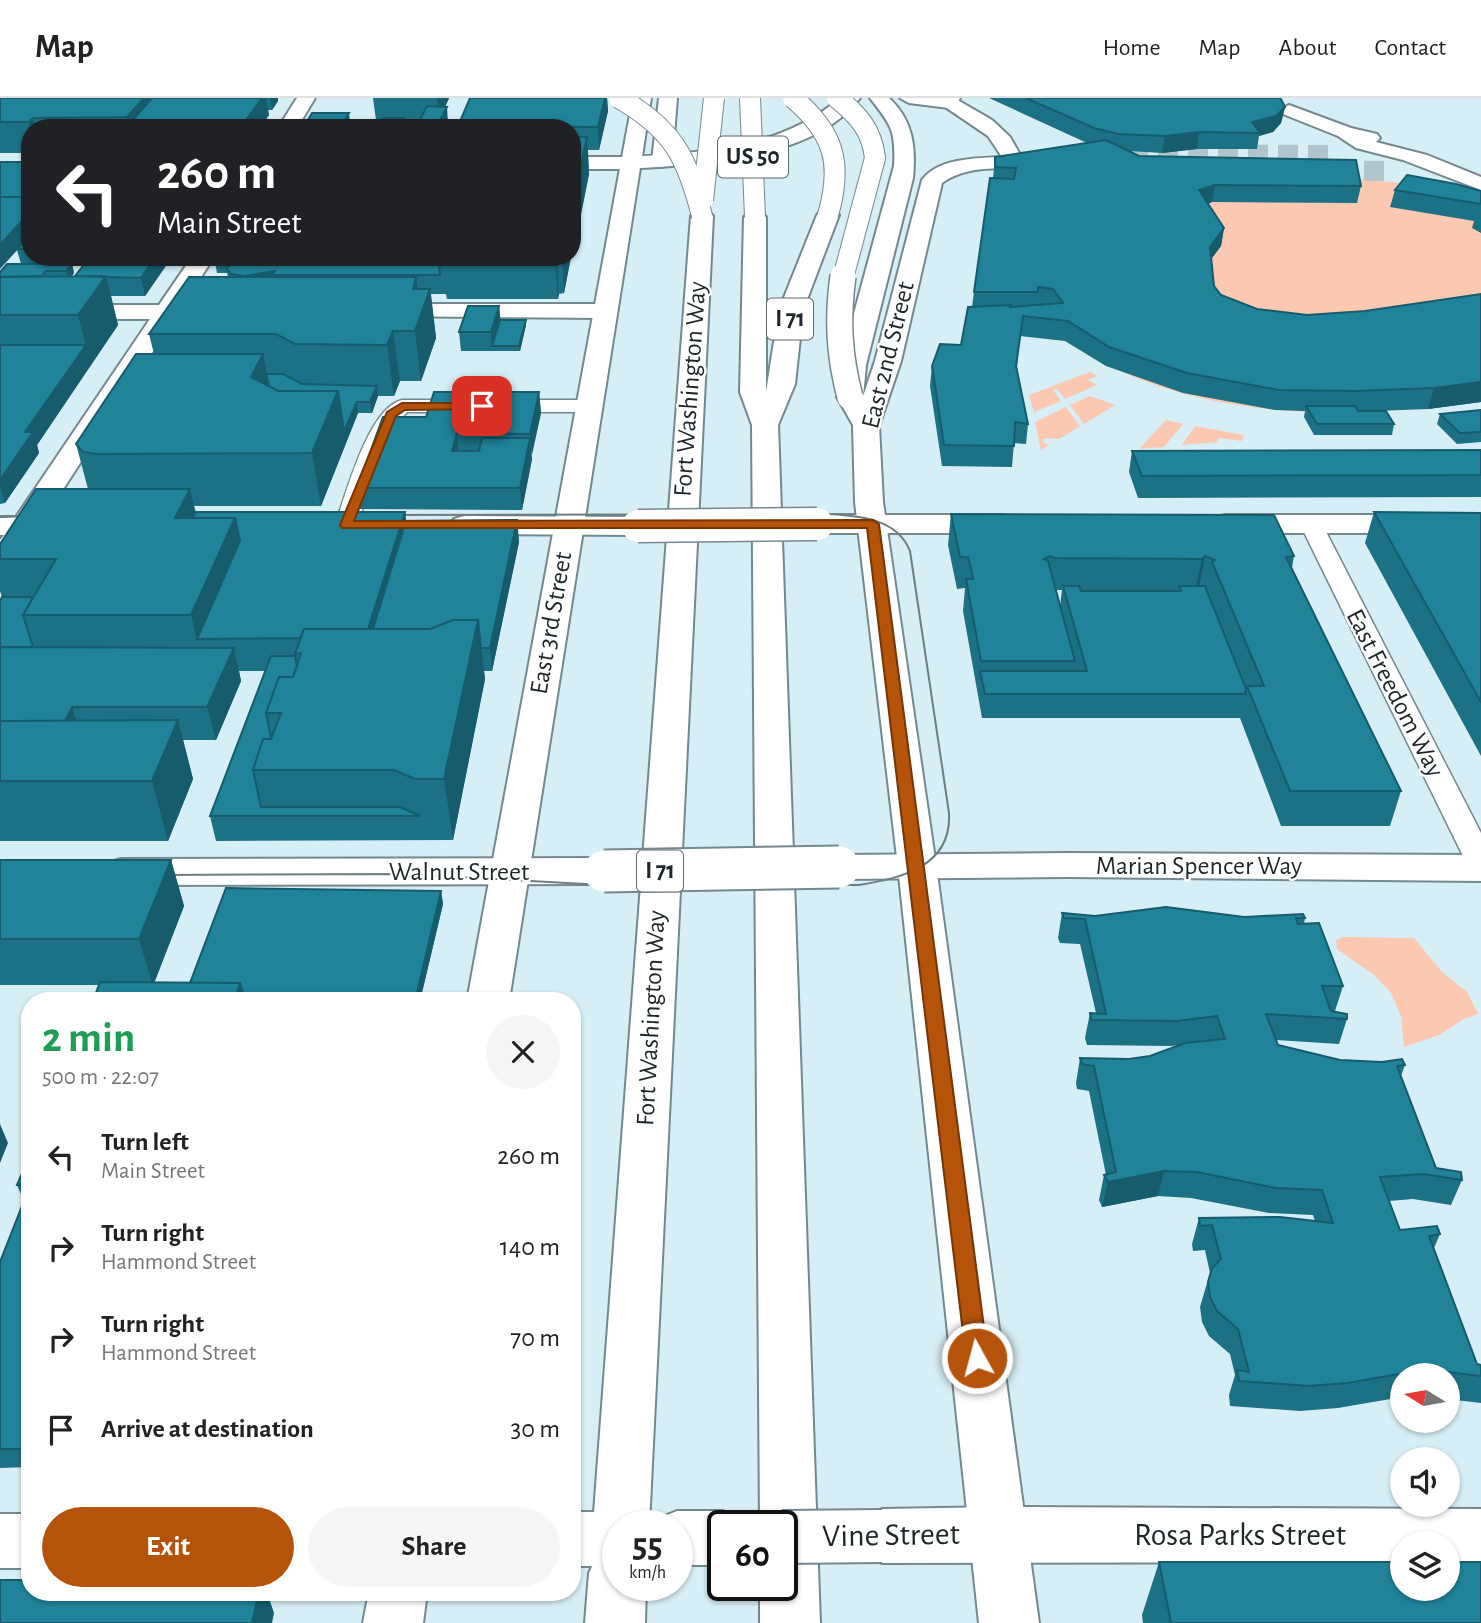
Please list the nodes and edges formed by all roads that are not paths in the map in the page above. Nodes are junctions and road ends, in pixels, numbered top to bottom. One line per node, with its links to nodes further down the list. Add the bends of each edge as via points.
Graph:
1 (306, 98): 13 (main road)
2 (619, 98): 22 (main road, I 71, bridge, via 675,140 692,174)
3 (642, 98): 19 (main road, East 3rd Street)
4 (668, 98): 16 (main road)
5 (714, 98): 22 (main road, US 50, bridge)
6 (750, 98): 32 (main road, US 50, bridge, via 754,391)
7 (793, 98): 32 (main road, I 71, bridge, via 826,132 836,163 833,200 791,310 782,384)
8 (879, 98): 30 (main road, via 898,121 906,148 903,178 858,341)
9 (909, 98): 11 (main road)
10 (850, 99): 16 (main road, via 820,125 775,143); 30 (main road, bridge, via 874,139 875,158 838,296 840,370)
11 (947, 100): 14 (main road)
12 (1289, 110): 17 (main road, via 1345,132)
13 (293, 119)
14 (1003, 140): 20 (main road); 20 (main road, East 2nd Street, via 1055,158)
15 (1339, 155): 17 (main road)
16 (662, 161): 19 (main road); 24 (main road)
17 (1396, 162): 21 (main road, via 1444,170)
18 (581, 163): 19 (main road)
19 (631, 163): 24 (main road, East 3rd Street)
20 (1014, 163): 33 (main road, East 2nd Street, via 956,168 932,180 888,361)
21 (1481, 184)
22 (702, 216): 52 (main road, Fort Washington Way / I 71)
23 (197, 266): 27 (main road)
24 (612, 272): 25 (main road, East 3rd Street)
25 (605, 311): 29 (main road); 31 (main road, East 3rd Street)
26 (0, 312): 27 (main road)
27 (167, 312): 28 (main road); 41 (main road)
28 (247, 312)
29 (354, 312)
30 (850, 397): 33 (main road)
31 (589, 406): 43 (street, via 402,407 391,415); 44 (main road, East 3rd Street)
32 (765, 425): 64 (main road, I 71)
33 (866, 426): 34 (main road, East 2nd Street)
34 (873, 524): 35 (main road); 44 (main road, bridge); 47 (main road, East 2nd Street)
35 (1031, 524)
36 (1197, 524): 37 (main road)
37 (1311, 524): 38 (main road); 46 (street, East Freedom Way)
38 (1481, 524)
39 (378, 525): 43 (main road)
40 (432, 525): 44 (main road)
41 (12, 526): 42 (main road); 45 (main road)
42 (97, 526)
43 (334, 526)
44 (568, 526): 50 (main road, East 3rd Street)
45 (0, 563)
46 (1481, 862)
47 (917, 866): 48 (main road, Marian Spencer Way); 50 (main road, Walnut Street, bridge); 53 (main road, East 2nd Street)
48 (1481, 868)
49 (82, 872): 50 (main road, Walnut Street)
50 (509, 872): 51 (main road, East 3rd Street)
51 (489, 992)
52 (622, 1510)
53 (999, 1534): 54 (main road, Rosa Parks Street); 55 (main road, Vine Street, bridge); 65 (main road, East 2nd Street)
54 (1481, 1536)
55 (798, 1537)
56 (581, 1539): 57 (main road)
57 (602, 1539)
58 (0, 1541): 59 (main road)
59 (21, 1541)
60 (397, 1601): 62 (main road)
61 (616, 1601): 63 (main road)
62 (393, 1623)
63 (615, 1623)
64 (790, 1623)
65 (1009, 1623)

